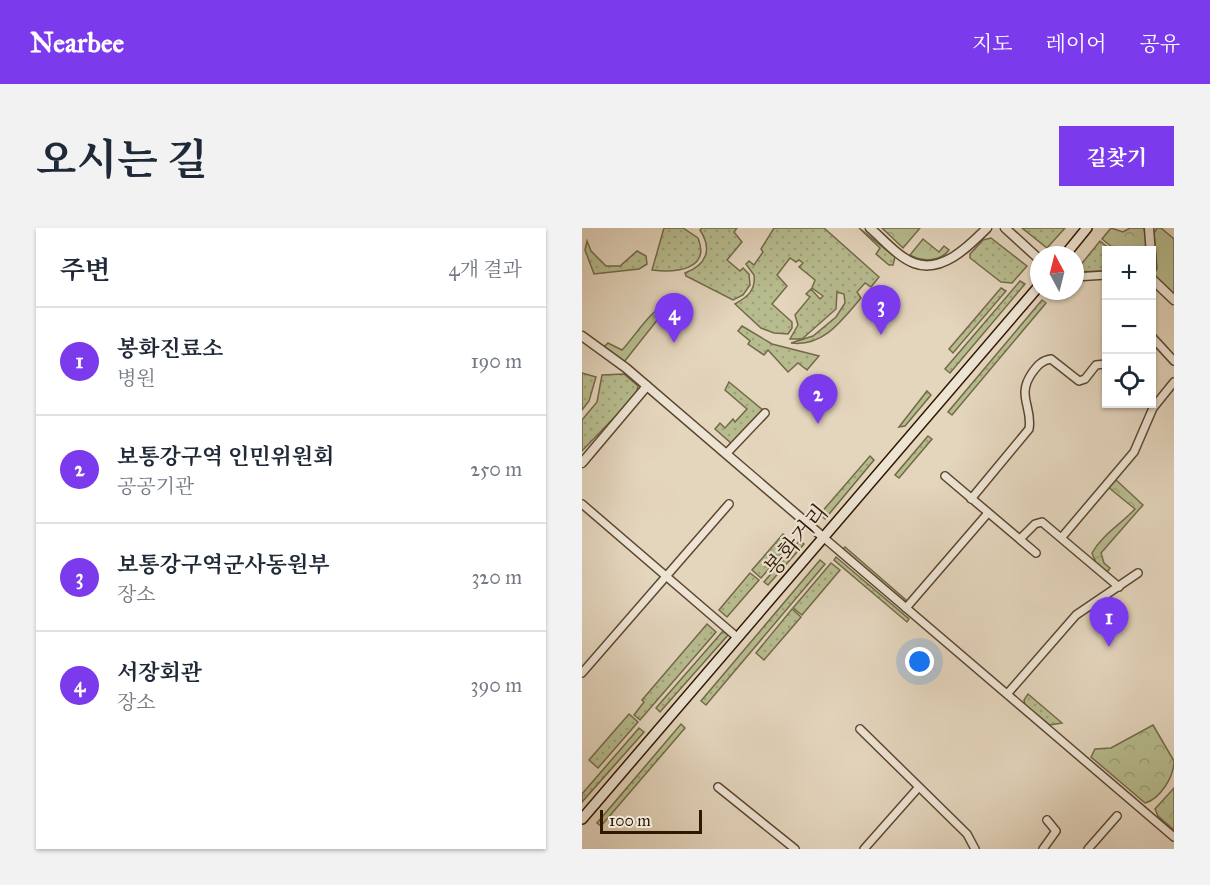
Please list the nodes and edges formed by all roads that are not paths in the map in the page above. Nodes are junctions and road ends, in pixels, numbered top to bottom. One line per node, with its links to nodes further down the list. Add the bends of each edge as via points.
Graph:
1 (870, 228): 2 (street, via 905,257 922,265 941,262 966,250)
2 (987, 228)
3 (1005, 228): 8 (street)
4 (1087, 228): 6 (main road)
5 (1149, 228): 7 (street)
6 (1072, 246)
7 (1150, 246)
8 (1030, 251)
9 (1102, 274): 10 (street)
10 (1084, 276)
11 (1156, 283): 13 (street)
12 (1030, 296): 28 (main road, 봉화거리)
13 (1174, 300)
14 (582, 336): 19 (street)
15 (1156, 341): 16 (street)
16 (1174, 361)
17 (1102, 364): 24 (street, via 1079,381 1051,359 1037,366 1026,381 1024,392 1029,429)
18 (1174, 381): 29 (street, via 1154,408 1134,452)
19 (647, 386): 21 (street); 22 (street)
20 (765, 413): 21 (street)
21 (726, 454): 28 (street)
22 (582, 463)
23 (945, 476): 24 (street)
24 (972, 499): 27 (street)
25 (582, 504): 33 (street)
26 (729, 504): 33 (street)
27 (988, 513): 30 (street); 35 (street)
28 (823, 537): 35 (street); 36 (main road, 봉화거리)
29 (1062, 537): 30 (street, via 1041,522); 34 (street)
30 (1020, 539): 31 (street)
31 (1036, 553)
32 (1138, 573): 34 (street)
33 (666, 578): 36 (street); 37 (street)
34 (1119, 587): 38 (street, via 1076,615)
35 (906, 608): 38 (street)
36 (738, 638): 43 (main road, 봉화거리)
37 (584, 667)
38 (1008, 693): 45 (street)
39 (860, 729): 41 (street)
40 (718, 787): 46 (street)
41 (918, 788): 47 (street); 48 (street, via 967,834)
42 (1117, 816): 50 (street)
43 (582, 819)
44 (1047, 820): 49 (street, via 1056,831)
45 (1174, 837)
46 (795, 849)
47 (864, 849)
48 (975, 849)
49 (1043, 849)
50 (1088, 849)

